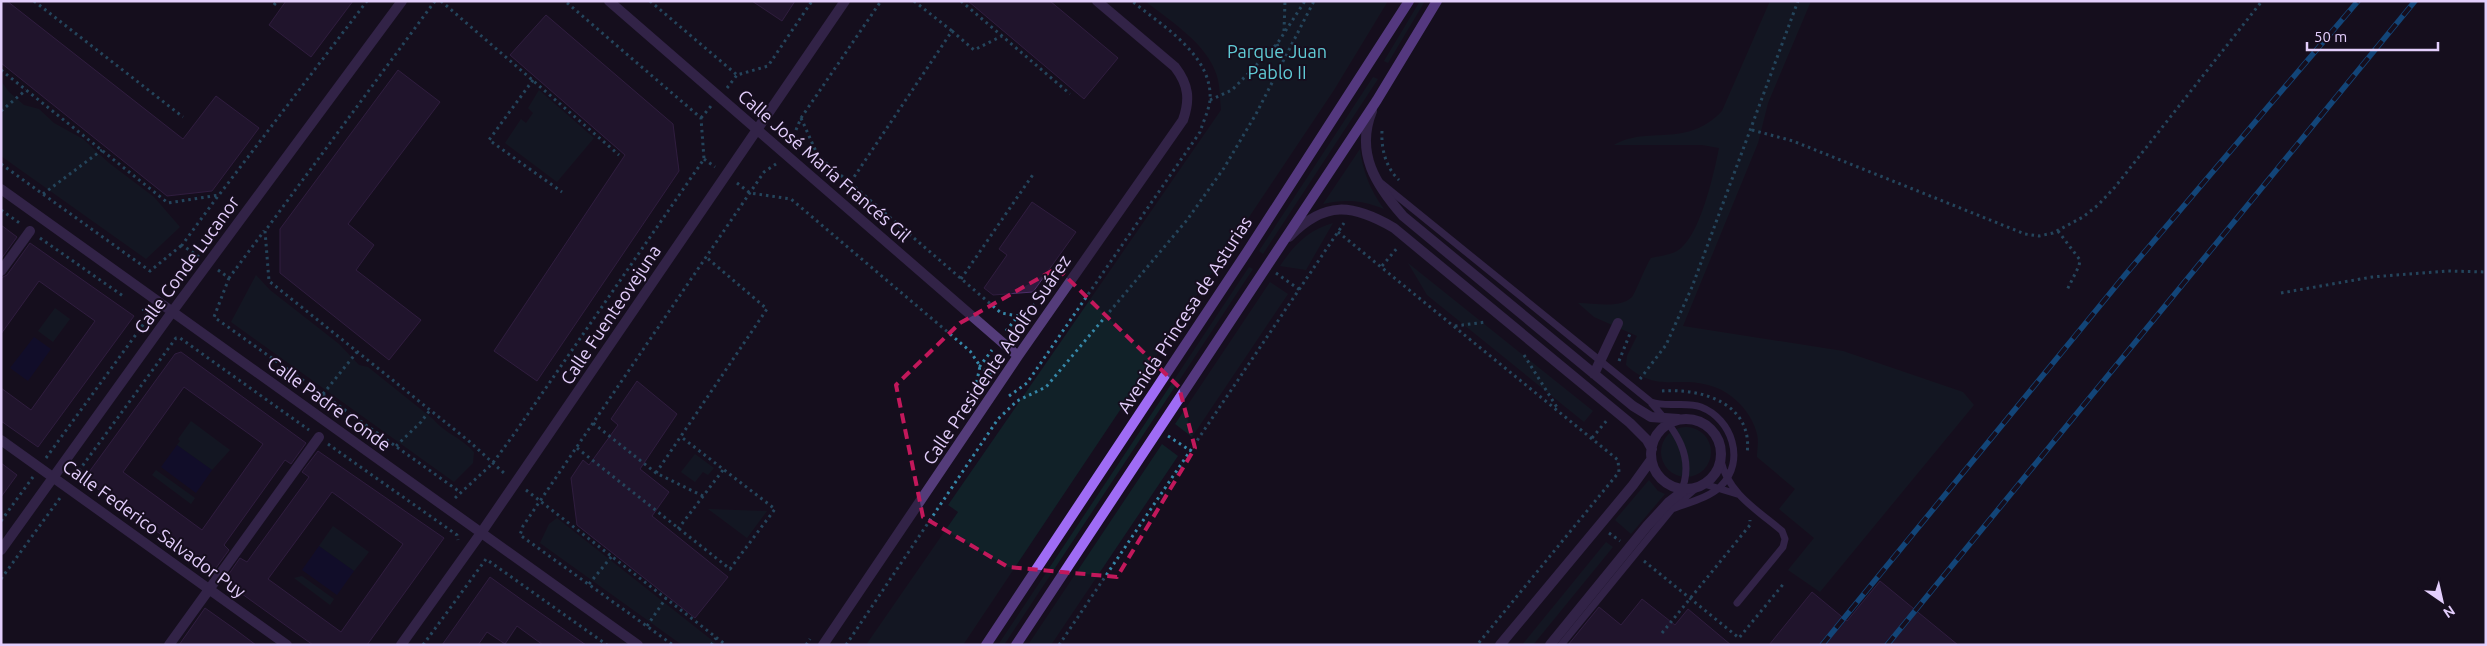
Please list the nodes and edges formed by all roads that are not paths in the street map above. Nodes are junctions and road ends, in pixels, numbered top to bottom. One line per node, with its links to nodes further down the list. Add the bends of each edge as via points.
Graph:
1 (402, 1): 14 (street, Calle Conde Lucanor)
2 (609, 1): 8 (street, Calle José María Francés Gil)
3 (845, 1): 8 (street, Calle Fuenteovejuna)
4 (1097, 1): 16 (street, Calle Presidente Adolfo Suárez, via 1175,67 1183,77 1188,106 1183,120)
5 (1409, 1): 40 (main road, Avenida Princesa de Asturias)
6 (1437, 1): 7 (main road)
7 (1377, 100): 9 (street, via 1367,123 1366,142); 12 (main road)
8 (757, 130): 16 (street, Calle José María Francés Gil); 31 (street, Calle Fuenteovejuna)
9 (1373, 177): 17 (lane); 18 (street, via 1402,216)
10 (1, 190): 14 (street, Calle Padre Conde)
11 (30, 231): 13 (street)
12 (1280, 246): 23 (street, via 1311,218 1329,211 1352,210 1369,214 1394,228 1630,423 1647,440); 41 (main road)
13 (1, 271)
14 (172, 312): 25 (street, Calle Conde Lucanor); 31 (street, Calle Padre Conde)
15 (1618, 323): 17 (street)
16 (1018, 356): 39 (street, Calle Presidente Adolfo Suárez)
17 (1600, 361): 18 (street); 19 (lane)
18 (1594, 374): 20 (street, via 1642,413)
19 (1651, 402): 20 (lane); 26 (lane, via 1698,406 1713,413 1724,424 1731,435 1734,450)
20 (1671, 420): 23 (street, via 1657,435); 24 (street, via 1692,418 1706,423 1716,433 1722,447); 28 (lane, via 1685,452)
21 (320, 437): 33 (street)
22 (1, 440): 25 (street, Calle Federico Salvador Puy)
23 (1651, 454): 28 (street, via 1656,472 1664,481); 42 (street, via 1600,525)
24 (1721, 461): 26 (lane); 28 (street, via 1716,474)
25 (53, 477): 32 (street, Calle Conde Lucanor); 33 (street, Calle Federico Salvador Puy)
26 (1726, 479): 27 (lane); 29 (lane)
27 (1720, 487): 28 (lane); 29 (lane); 30 (lane)
28 (1690, 488): 30 (lane); 30 (lane); 43 (street, via 1669,502)
29 (1738, 494): 34 (lane, via 1782,531 1785,539 1783,547)
30 (1672, 510): 44 (lane)
31 (481, 533): 37 (street, Calle Fuenteovejuna); 38 (street, Calle Padre Conde)
32 (1, 550)
33 (209, 589): 35 (street); 36 (street, Calle Federico Salvador Puy)
34 (1737, 603)
35 (169, 645)
36 (287, 645)
37 (401, 645)
38 (638, 645)
39 (823, 645)
40 (986, 645)
41 (1016, 645)
42 (1500, 645)
43 (1550, 645)
44 (1561, 645)

